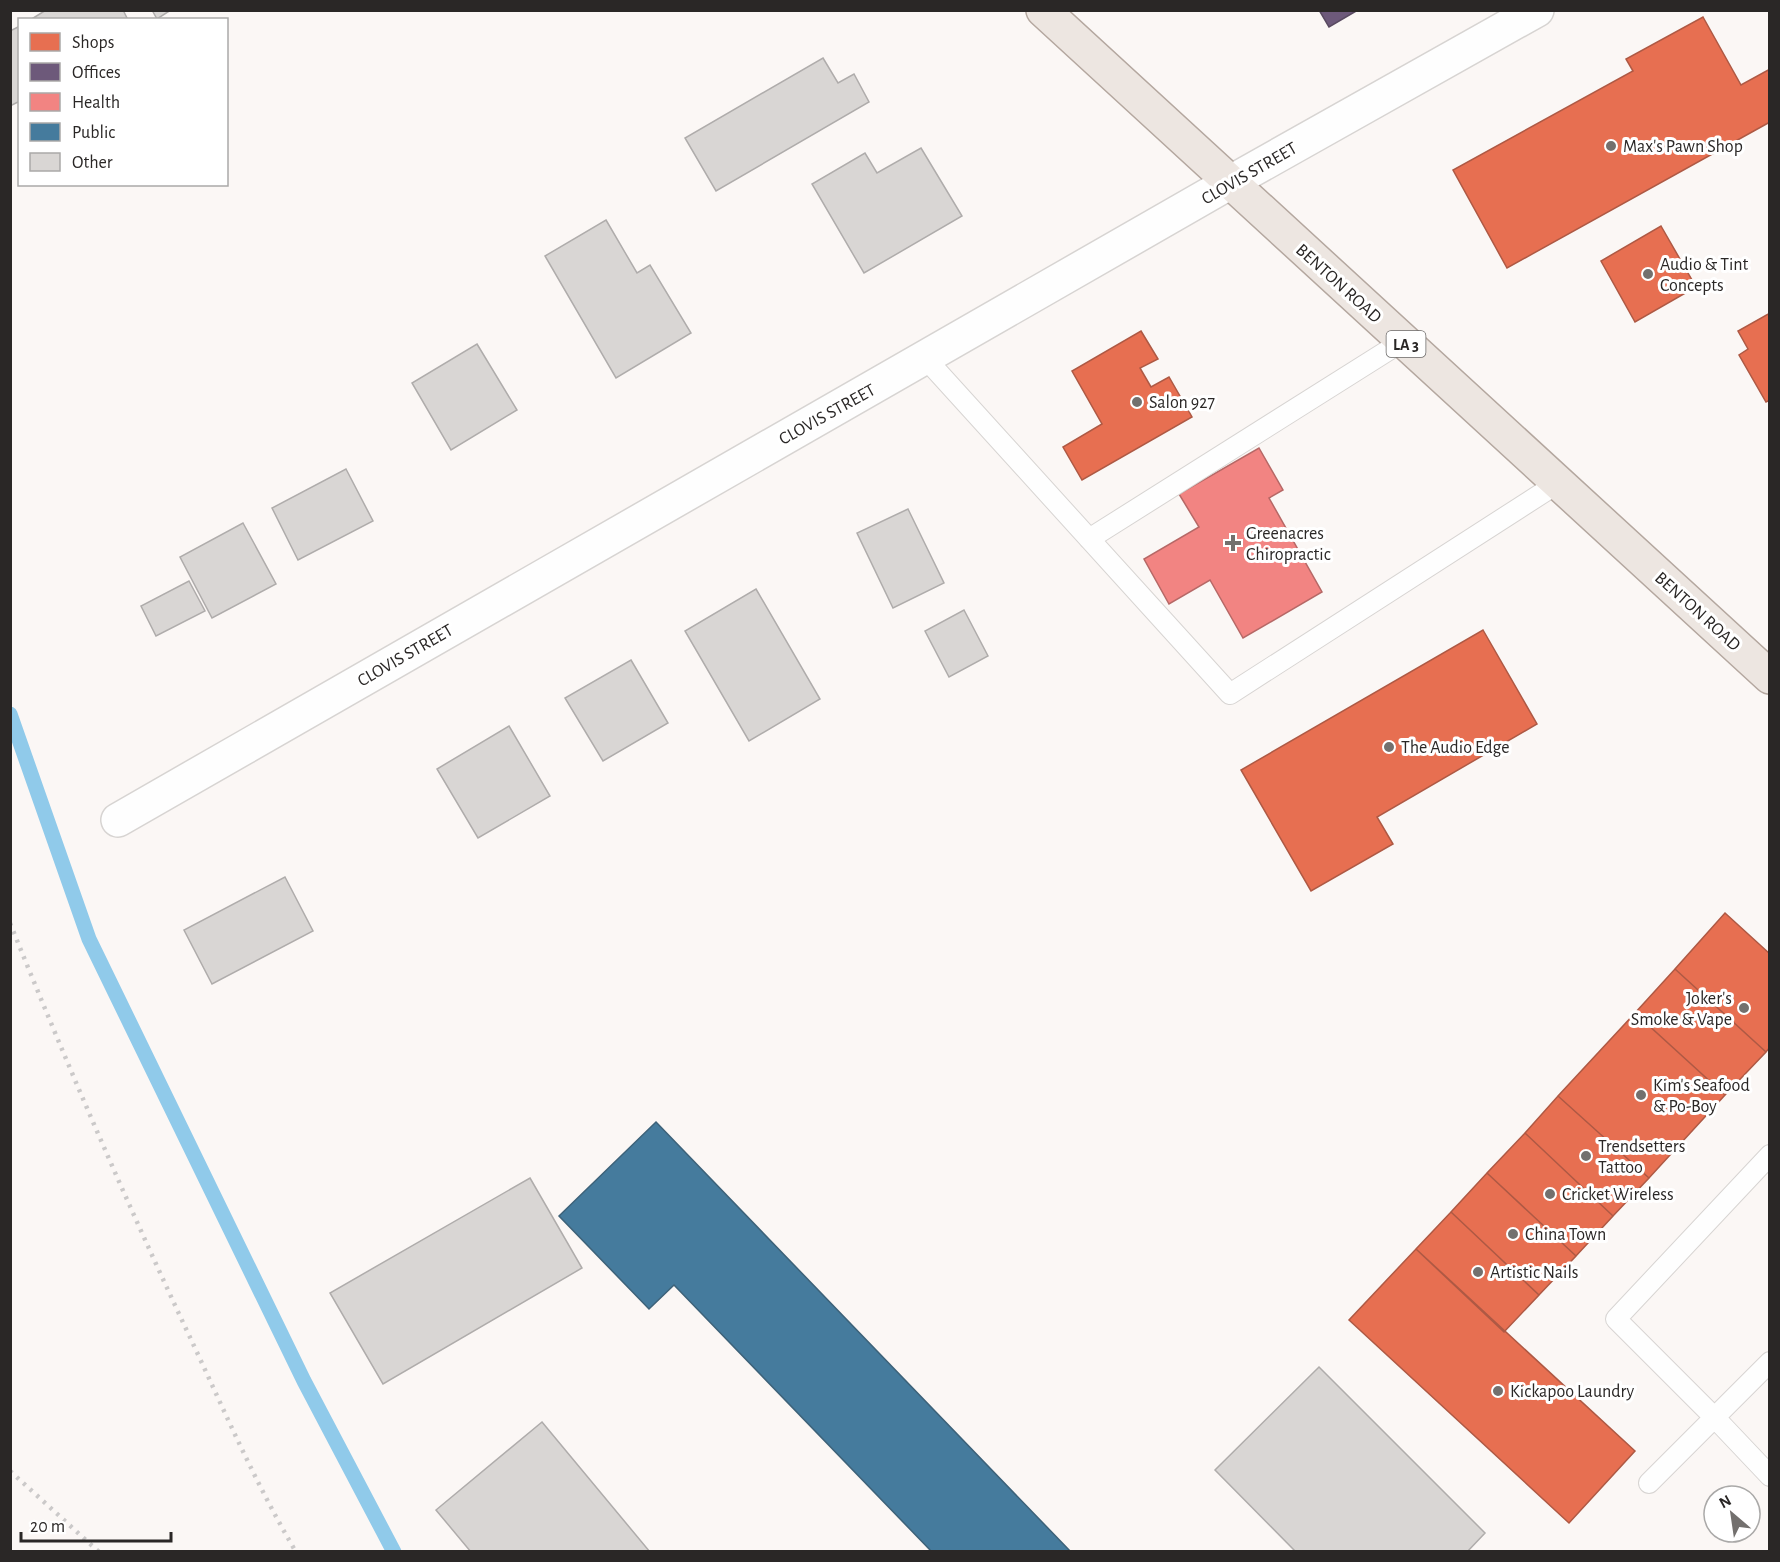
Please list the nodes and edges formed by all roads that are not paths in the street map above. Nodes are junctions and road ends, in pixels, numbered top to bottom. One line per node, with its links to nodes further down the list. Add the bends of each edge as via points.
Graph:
1 (1043, 10): 3 (main road, BENTON ROAD / LA 3)
2 (1537, 10): 3 (street, CLOVIS STREET)
3 (1229, 183): 4 (main road, BENTON ROAD / LA 3); 5 (street, CLOVIS STREET)
4 (1403, 341): 6 (main road, BENTON ROAD / LA 3); 7 (lane)
5 (926, 359): 7 (lane); 9 (street, CLOVIS STREET)
6 (1558, 483): 7 (lane, via 1230,694); 8 (main road, BENTON ROAD / LA 3)
7 (1089, 539)
8 (1770, 677)
9 (118, 820)
10 (1770, 1155): 12 (lane, via 1616,1319)
11 (1770, 1362): 12 (lane)
12 (1716, 1419): 13 (lane); 14 (lane)
13 (1770, 1476)
14 (1649, 1484)

